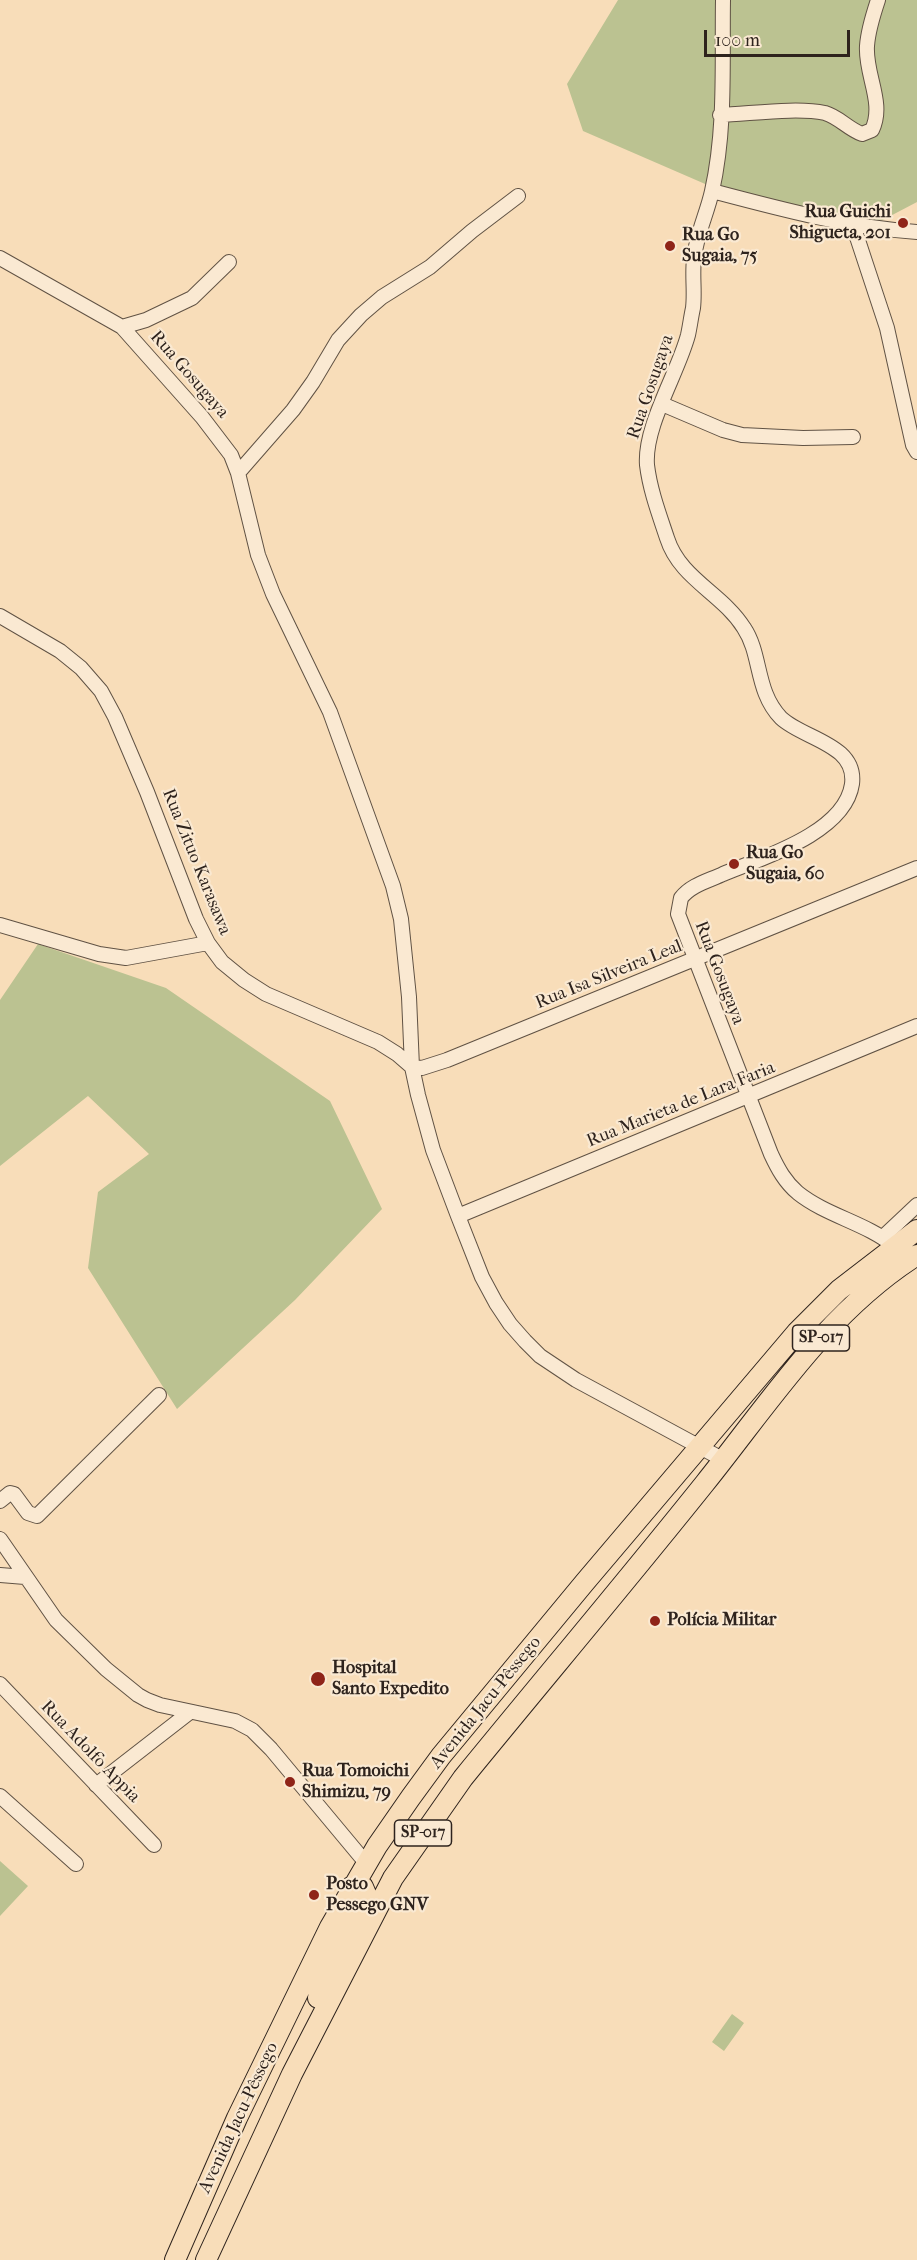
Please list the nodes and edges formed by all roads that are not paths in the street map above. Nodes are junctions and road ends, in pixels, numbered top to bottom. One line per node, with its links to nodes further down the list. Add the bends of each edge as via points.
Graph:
1 (723, 0): 3 (street, Rua Gosugaya)
2 (878, 0): 3 (street, via 867,46 877,114 872,130 862,134 825,113)
3 (720, 116): 4 (street, Rua Gosugaya)
4 (712, 191): 6 (street); 11 (street, Rua Gosugaya, via 696,244 688,336)
5 (518, 196): 14 (street, via 430,267 361,315 338,340 293,410)
6 (853, 225): 7 (street); 13 (street, via 887,328)
7 (917, 232)
8 (0, 258): 10 (street, Rua Gosugaya)
9 (229, 262): 10 (street, via 192,298)
10 (122, 327): 14 (street, Rua Gosugaya, via 220,438)
11 (662, 404): 12 (street, via 742,435); 19 (street, Rua Gosugaya, via 647,462 669,546 691,577 722,600 745,629 763,688 776,711 792,726 842,753 852,773 849,795 828,824 686,892 678,914)
12 (853, 437)
13 (917, 452)
14 (238, 473): 21 (street, Rua Gosugaya, via 269,585 330,712 393,886 406,958)
15 (0, 616): 18 (street, Rua Zituo Karasawa, via 60,651 102,691)
16 (917, 868): 19 (street, Rua Isa Silveira Leal)
17 (0, 925): 18 (street, via 126,958)
18 (208, 943): 21 (street, Rua Zituo Karasawa, via 222,962 266,994 378,1042)
19 (694, 960): 21 (street, Rua Isa Silveira Leal, via 447,1060); 22 (street, Rua Gosugaya)
20 (917, 1026): 22 (street, Rua Marieta de Lara Faria)
21 (412, 1067): 24 (street, Rua Gosugaya, via 433,1150)
22 (749, 1097): 24 (street, Rua Marieta de Lara Faria); 26 (street, Rua Gosugaya, via 771,1154 789,1185 809,1200)
23 (917, 1205): 26 (street)
24 (458, 1216): 31 (street, Rua Gosugaya, via 496,1303 540,1356 576,1380)
25 (917, 1230): 26 (highway, Avenida Jacu-Pêssego / SP-017)
26 (888, 1242): 28 (highway, Avenida Jacu-Pêssego / SP-017)
27 (917, 1255): 30 (highway, Avenida Jacu-Pêssego / SP-017, via 837,1320)
28 (778, 1354): 30 (highway, via 769,1378 721,1436 725,1445); 31 (highway, Avenida Jacu-Pêssego / SP-017)
29 (159, 1395): 33 (street, via 37,1516 28,1513 14,1494)
30 (741, 1438): 32 (highway, Avenida Jacu-Pêssego / SP-017)
31 (701, 1446): 32 (street, Rua Gosugaya); 35 (highway, via 697,1472 634,1552); 40 (highway, Avenida Jacu-Pêssego / SP-017)
32 (724, 1460): 35 (highway, Avenida Jacu-Pêssego / SP-017)
33 (0, 1501)
34 (0, 1539): 37 (street)
35 (632, 1574): 44 (highway, Avenida Jacu-Pêssego / SP-017)
36 (0, 1575): 37 (street)
37 (25, 1577): 39 (street, via 64,1629 121,1682 147,1700)
38 (0, 1684): 41 (street, Rua Adolfo Appia)
39 (190, 1712): 41 (street); 45 (street, via 235,1721 252,1730)
40 (465, 1726): 44 (highway, via 461,1747 393,1840 396,1850); 45 (highway, Avenida Jacu-Pêssego / SP-017)
41 (96, 1785): 43 (street, Rua Adolfo Appia)
42 (0, 1796): 46 (street)
43 (154, 1845)
44 (410, 1848): 45 (highway, via 395,1858); 49 (highway, Avenida Jacu-Pêssego / SP-017)
45 (366, 1863): 47 (highway, Avenida Jacu-Pêssego / SP-017); 48 (highway, via 376,1887)
46 (76, 1864)
47 (351, 1887): 48 (highway, via 363,1887 366,1894 322,1978); 50 (highway, Avenida Jacu-Pêssego / SP-017, via 247,2097)
48 (318, 1998): 49 (highway, via 302,2032)
49 (302, 2055): 51 (highway, Avenida Jacu-Pêssego / SP-017)
50 (175, 2260)
51 (206, 2260)

